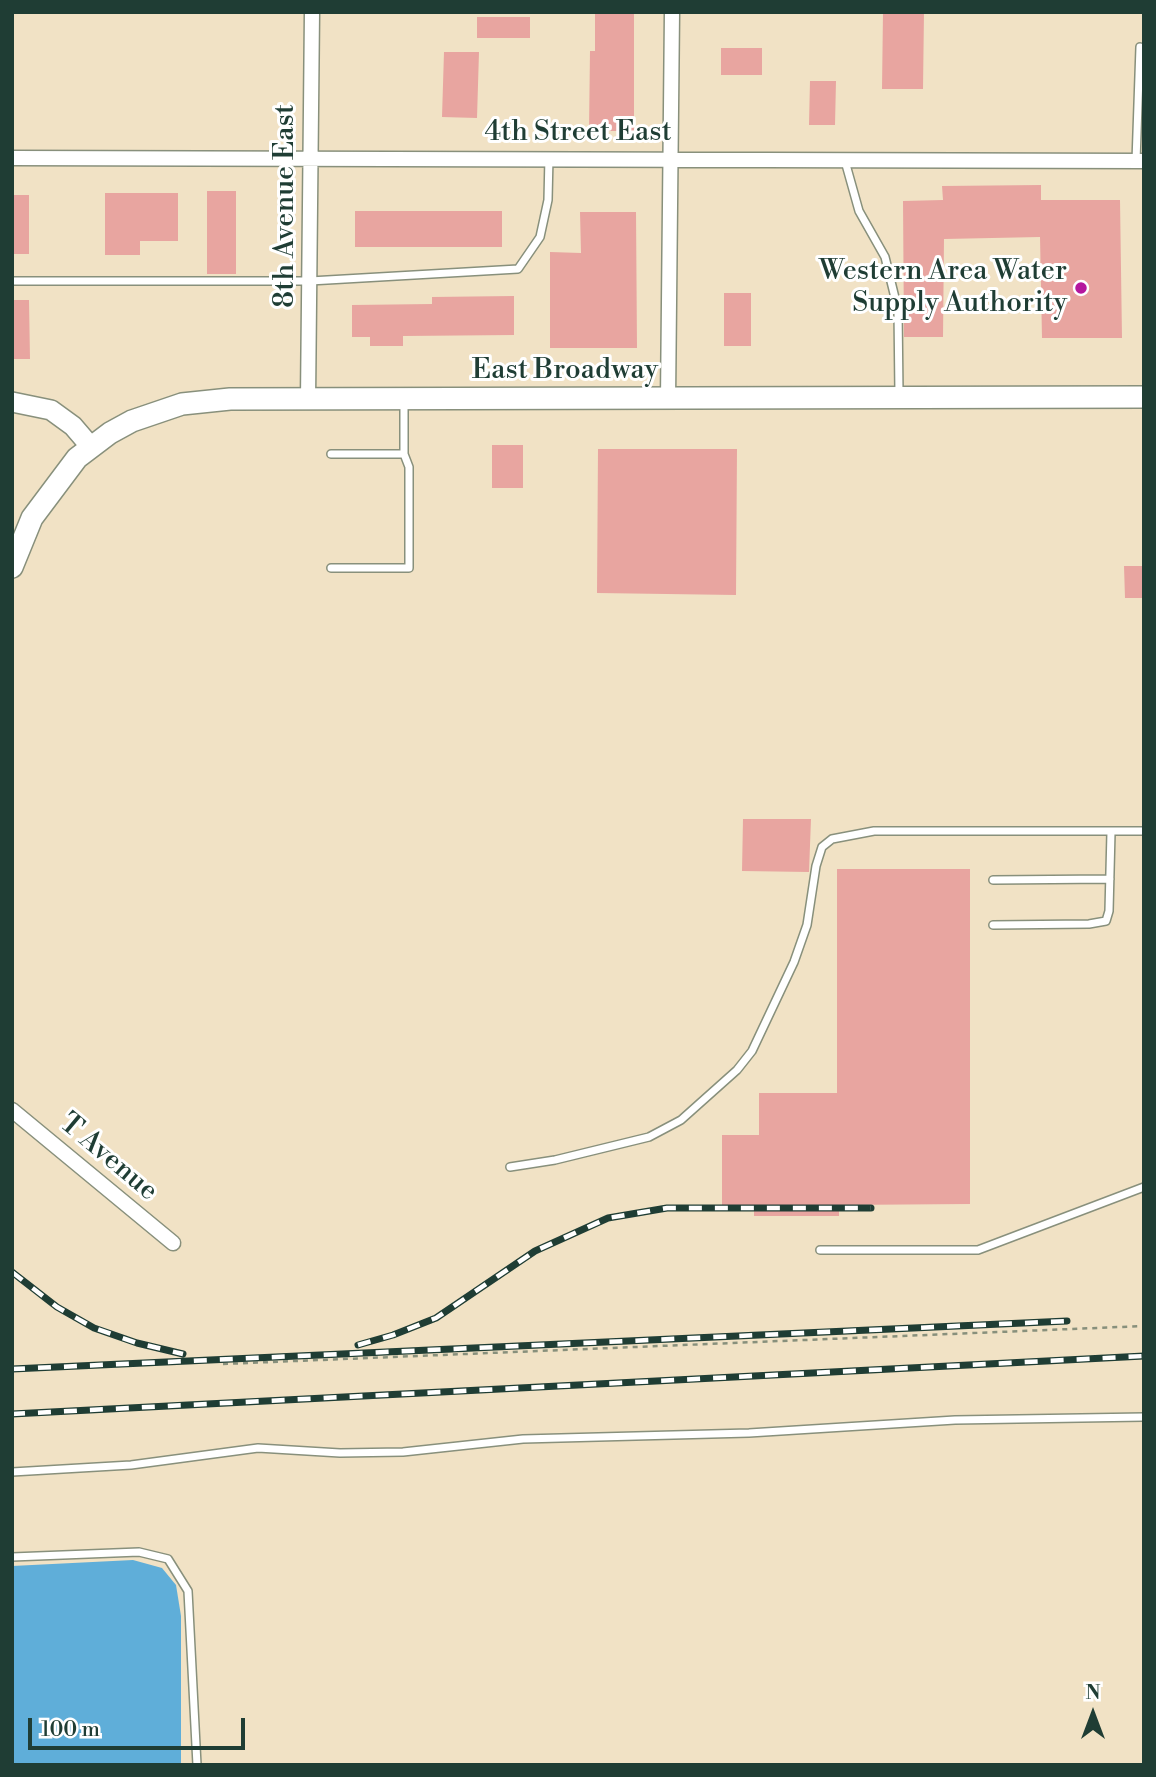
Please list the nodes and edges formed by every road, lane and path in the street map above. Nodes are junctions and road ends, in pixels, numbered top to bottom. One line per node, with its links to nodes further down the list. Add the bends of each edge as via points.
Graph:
1 (312, 12): 4 (street, 8th Avenue East)
2 (672, 12): 7 (street)
3 (1140, 47): 9 (lane)
4 (311, 157): 5 (street, 4th Street East); 6 (street, 4th Street East); 11 (street, 8th Avenue East)
5 (549, 157): 7 (street, 4th Street East); 11 (lane, via 548,200 540,237 518,269)
6 (12, 158)
7 (670, 158): 8 (street, 4th Street East); 16 (street)
8 (844, 160): 9 (street, 4th Street East); 13 (lane, via 859,211 885,257 898,310)
9 (1140, 161)
10 (12, 281): 11 (lane)
11 (310, 281): 14 (street, 8th Avenue East)
12 (1144, 397): 13 (main road, East Broadway)
13 (900, 398): 16 (main road, East Broadway)
14 (308, 399): 15 (main road, East Broadway); 18 (main road, East Broadway, via 182,404 132,421)
15 (404, 399): 16 (main road, East Broadway); 20 (lane)
16 (668, 399)
17 (12, 402): 18 (main road, via 51,410)
18 (91, 446): 21 (main road, East Broadway, via 42,502)
19 (331, 454): 20 (lane)
20 (404, 454): 22 (lane, via 409,467 409,568)
21 (12, 567)
22 (331, 568)
23 (1144, 831): 24 (lane)
24 (1111, 832): 25 (lane); 29 (lane, via 874,831 832,839 822,847 816,866 807,925 794,962 752,1051 737,1070 681,1120 649,1137)
25 (1110, 879): 26 (lane); 27 (lane, via 1108,917 1100,924)
26 (993, 880)
27 (993, 925)
28 (12, 1110): 31 (street, T Avenue)
29 (510, 1167)
30 (1144, 1187): 32 (lane, via 978,1250)
31 (173, 1243)
32 (820, 1250)
33 (1144, 1326): 34 (path)
34 (223, 1364)
35 (1144, 1417): 36 (lane, via 968,1419 748,1433 523,1439 403,1452 258,1448 131,1465)
36 (12, 1472)
37 (12, 1557): 38 (lane, via 139,1552 168,1559 188,1591)
38 (197, 1765)

